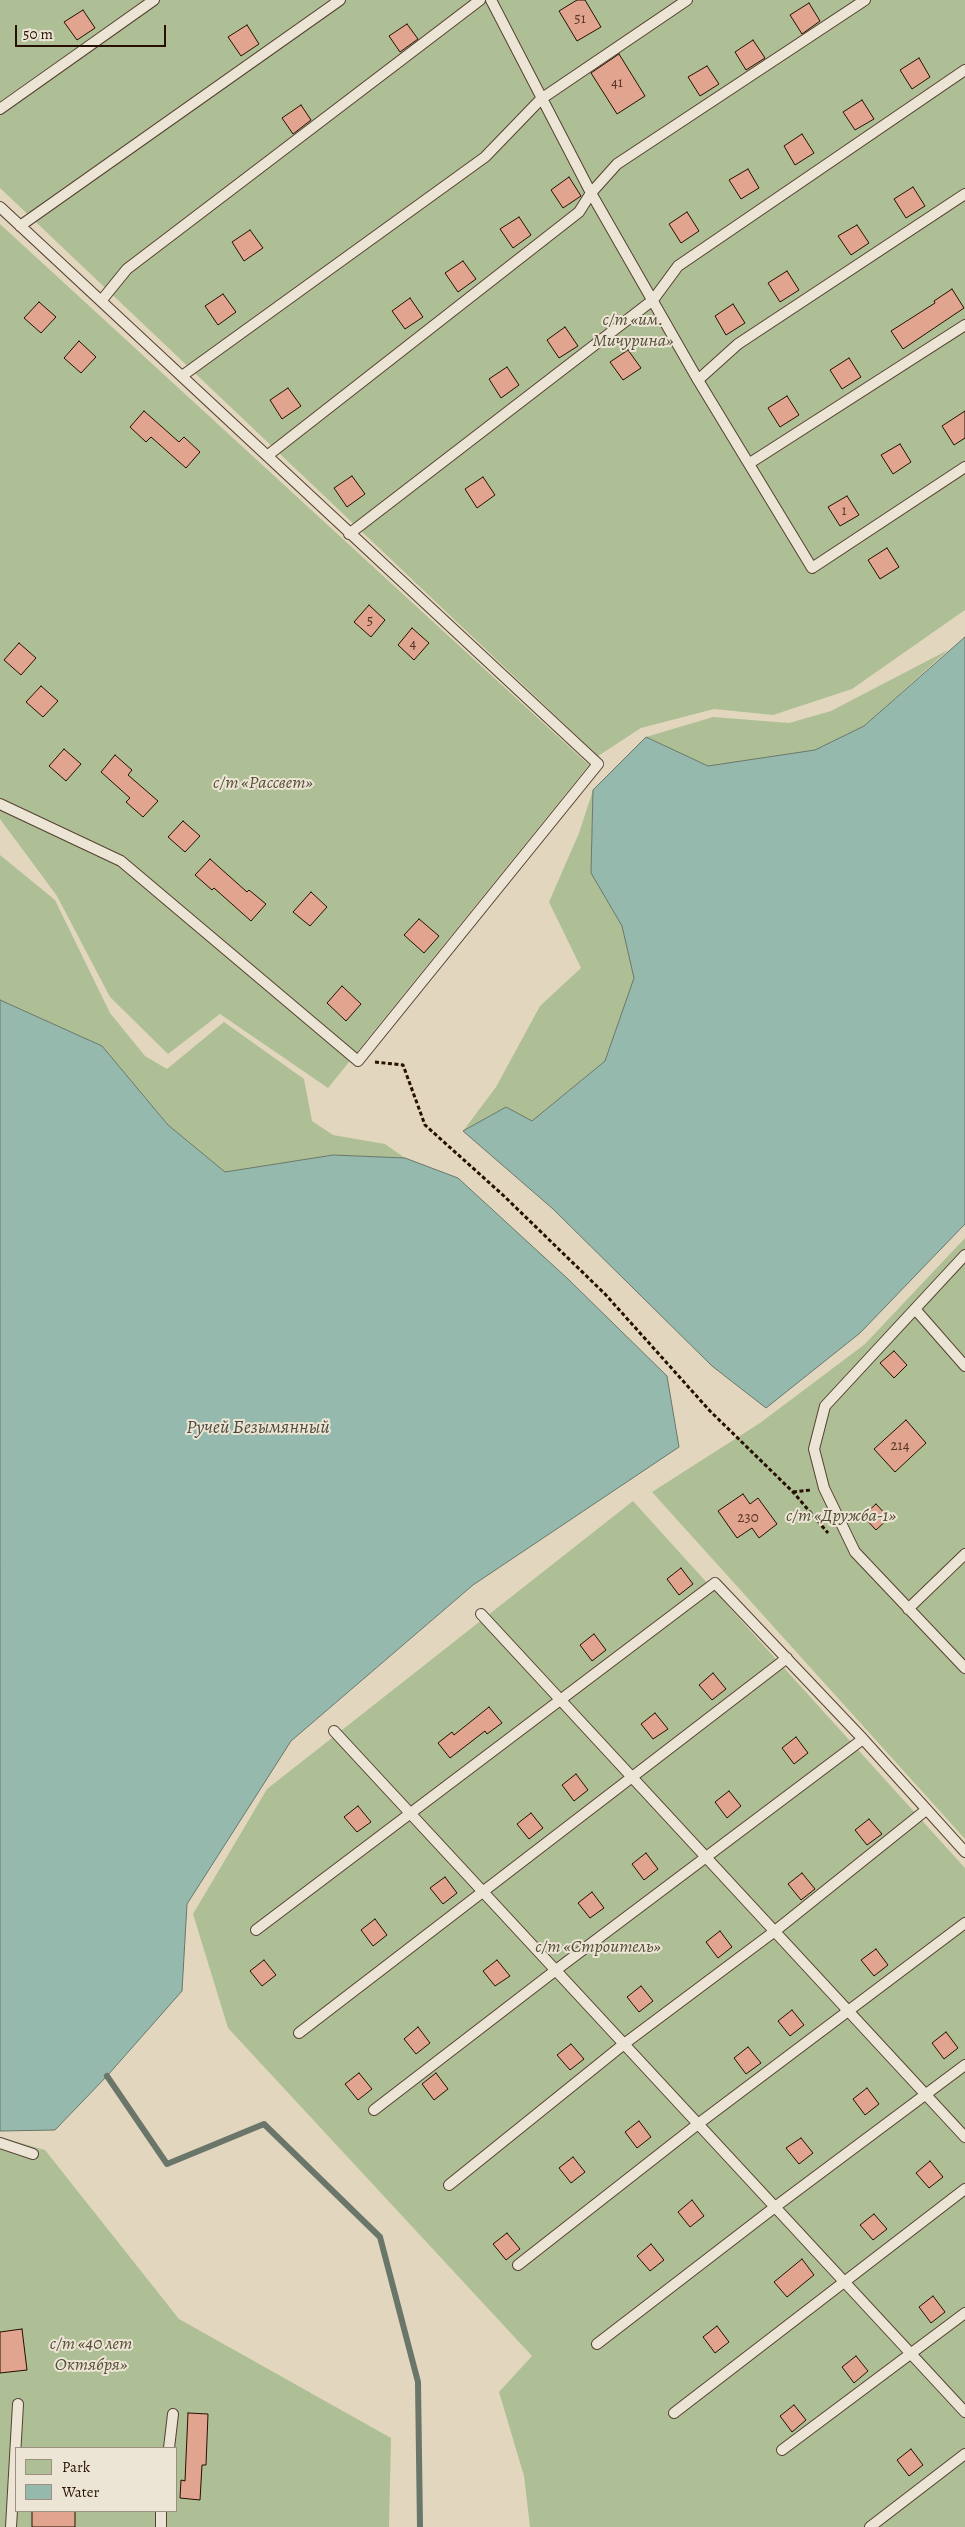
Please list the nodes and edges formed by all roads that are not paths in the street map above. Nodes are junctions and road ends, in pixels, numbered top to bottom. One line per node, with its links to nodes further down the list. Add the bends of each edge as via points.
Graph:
1 (154, 0): 9 (lane)
2 (340, 0): 13 (lane)
3 (480, 0): 15 (lane, via 128,268)
4 (491, 0): 8 (lane)
5 (687, 0): 8 (lane)
6 (865, 0): 10 (lane, via 617,164)
7 (965, 70): 14 (lane, via 678,266)
8 (541, 98): 10 (lane); 17 (lane, via 485,157)
9 (0, 109)
10 (591, 193): 14 (lane); 19 (lane, via 579,212)
11 (965, 194): 18 (lane, via 738,344)
12 (0, 207): 13 (lane)
13 (20, 226): 15 (lane)
14 (652, 300): 18 (lane); 22 (lane)
15 (101, 301): 17 (lane)
16 (965, 325): 20 (lane)
17 (182, 376): 19 (lane)
18 (698, 380): 20 (lane)
19 (267, 456): 22 (lane)
20 (750, 463): 21 (lane, via 812,568)
21 (965, 467)
22 (350, 534): 23 (lane, via 598,764 358,1060 121,861)
23 (0, 804)
24 (965, 1255): 25 (lane)
25 (915, 1309): 26 (lane); 28 (lane, via 825,1406 814,1449 824,1488 855,1552)
26 (965, 1366)
27 (965, 1554): 28 (lane)
28 (908, 1609): 31 (lane)
29 (481, 1614): 32 (lane)
30 (787, 1658): 32 (lane, via 716,1582); 34 (lane); 35 (lane)
31 (965, 1668)
32 (561, 1699): 35 (lane); 37 (lane)
33 (334, 1731): 37 (lane)
34 (863, 1739): 36 (lane); 39 (lane)
35 (632, 1776): 39 (lane); 40 (lane)
36 (926, 1810): 38 (lane); 43 (lane)
37 (410, 1813): 40 (lane); 42 (lane)
38 (965, 1852)
39 (707, 1857): 43 (lane); 44 (lane)
40 (483, 1892): 44 (lane); 46 (lane)
41 (965, 1923): 45 (lane)
42 (256, 1930)
43 (775, 1931): 45 (lane); 47 (lane)
44 (556, 1970): 47 (lane); 50 (lane)
45 (849, 2011): 49 (lane); 51 (lane)
46 (299, 2033)
47 (624, 2044): 51 (lane); 55 (lane)
48 (965, 2065): 49 (lane)
49 (926, 2095): 52 (lane); 57 (lane)
50 (374, 2110)
51 (698, 2124): 57 (lane); 58 (lane)
52 (965, 2137)
53 (0, 2143): 54 (lane)
54 (33, 2154)
55 (449, 2185)
56 (965, 2189): 59 (lane)
57 (775, 2207): 59 (lane); 61 (lane)
58 (518, 2265)
59 (844, 2282): 62 (lane); 65 (lane)
60 (965, 2313): 62 (lane)
61 (597, 2344)
62 (911, 2354): 64 (lane); 69 (lane)
63 (18, 2404): 67 (lane)
64 (965, 2412)
65 (674, 2413)
66 (173, 2414): 68 (lane)
67 (16, 2447)
68 (169, 2447)
69 (782, 2450)
70 (965, 2454): 75 (lane)
71 (15, 2457): 73 (lane)
72 (161, 2512): 74 (lane)
73 (11, 2527)
74 (161, 2527)
75 (870, 2527)

